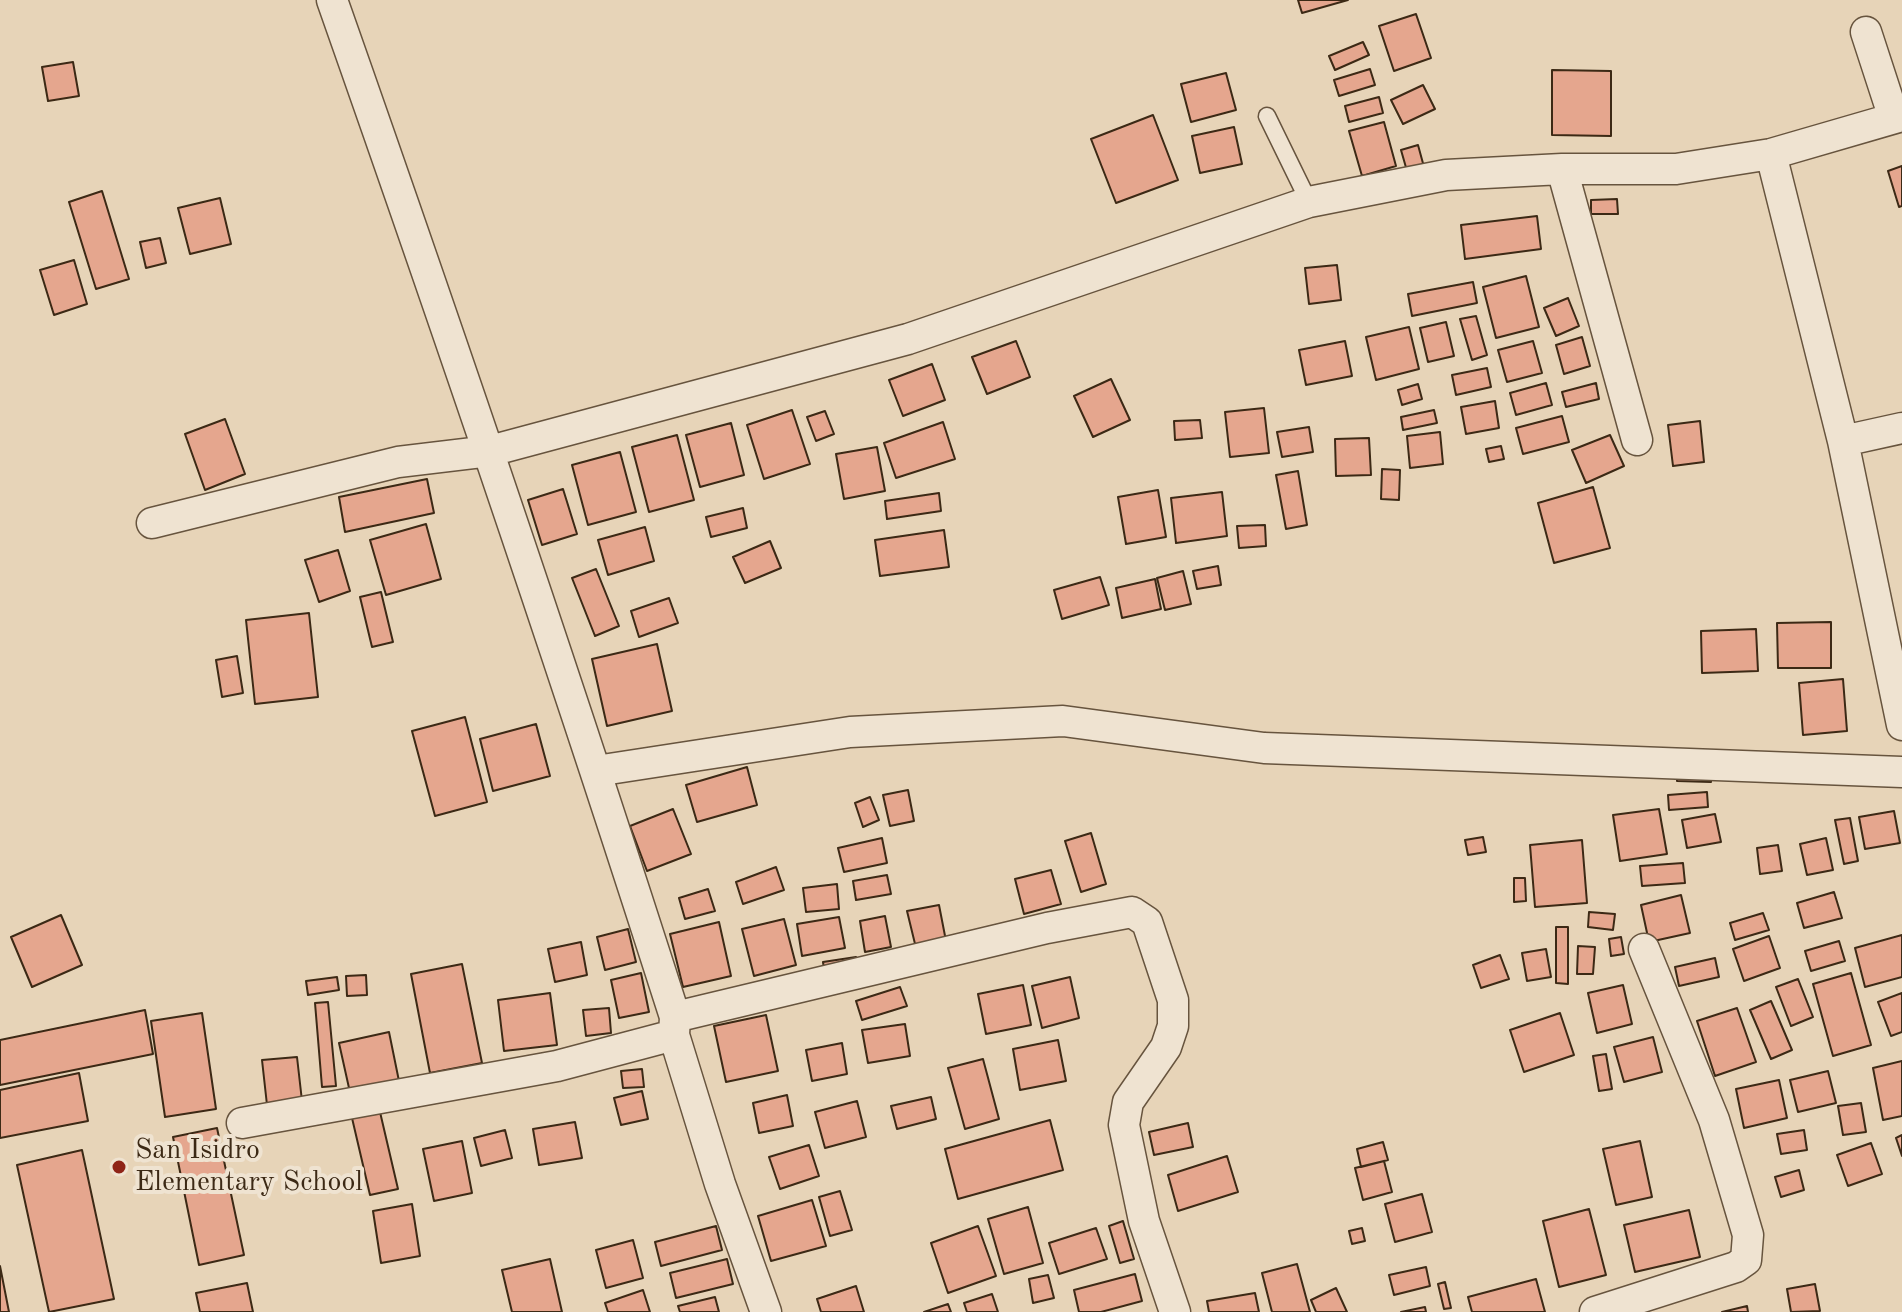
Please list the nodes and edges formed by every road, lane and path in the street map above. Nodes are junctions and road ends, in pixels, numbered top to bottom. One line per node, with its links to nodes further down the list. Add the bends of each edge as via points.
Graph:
1 (332, 0): 11 (street)
2 (1866, 32): 4 (street)
3 (1267, 116): 7 (lane)
4 (1898, 117): 5 (street)
5 (1771, 154): 6 (street, via 1676,169); 10 (street)
6 (1562, 169): 7 (street, via 1446,175); 9 (street)
7 (1309, 202): 11 (street, via 908,339)
8 (1902, 428): 10 (street)
9 (1637, 440)
10 (1843, 441): 13 (street)
11 (490, 451): 12 (street, via 398,462); 14 (street)
12 (152, 523)
13 (1902, 725)
14 (596, 771): 15 (street, via 850,732 1063,721 1264,748); 17 (street)
15 (1902, 772)
16 (1644, 949): 21 (street, via 1714,1120 1748,1235 1746,1260)
17 (675, 1026): 18 (street, via 557,1066); 19 (street, via 720,1184); 20 (street, via 1047,928 1139,914 1147,922 1173,1000 1173,1026 1166,1047 1128,1102 1124,1125 1144,1221)
18 (242, 1123)
19 (766, 1312)
20 (1175, 1312)
21 (1595, 1312)

